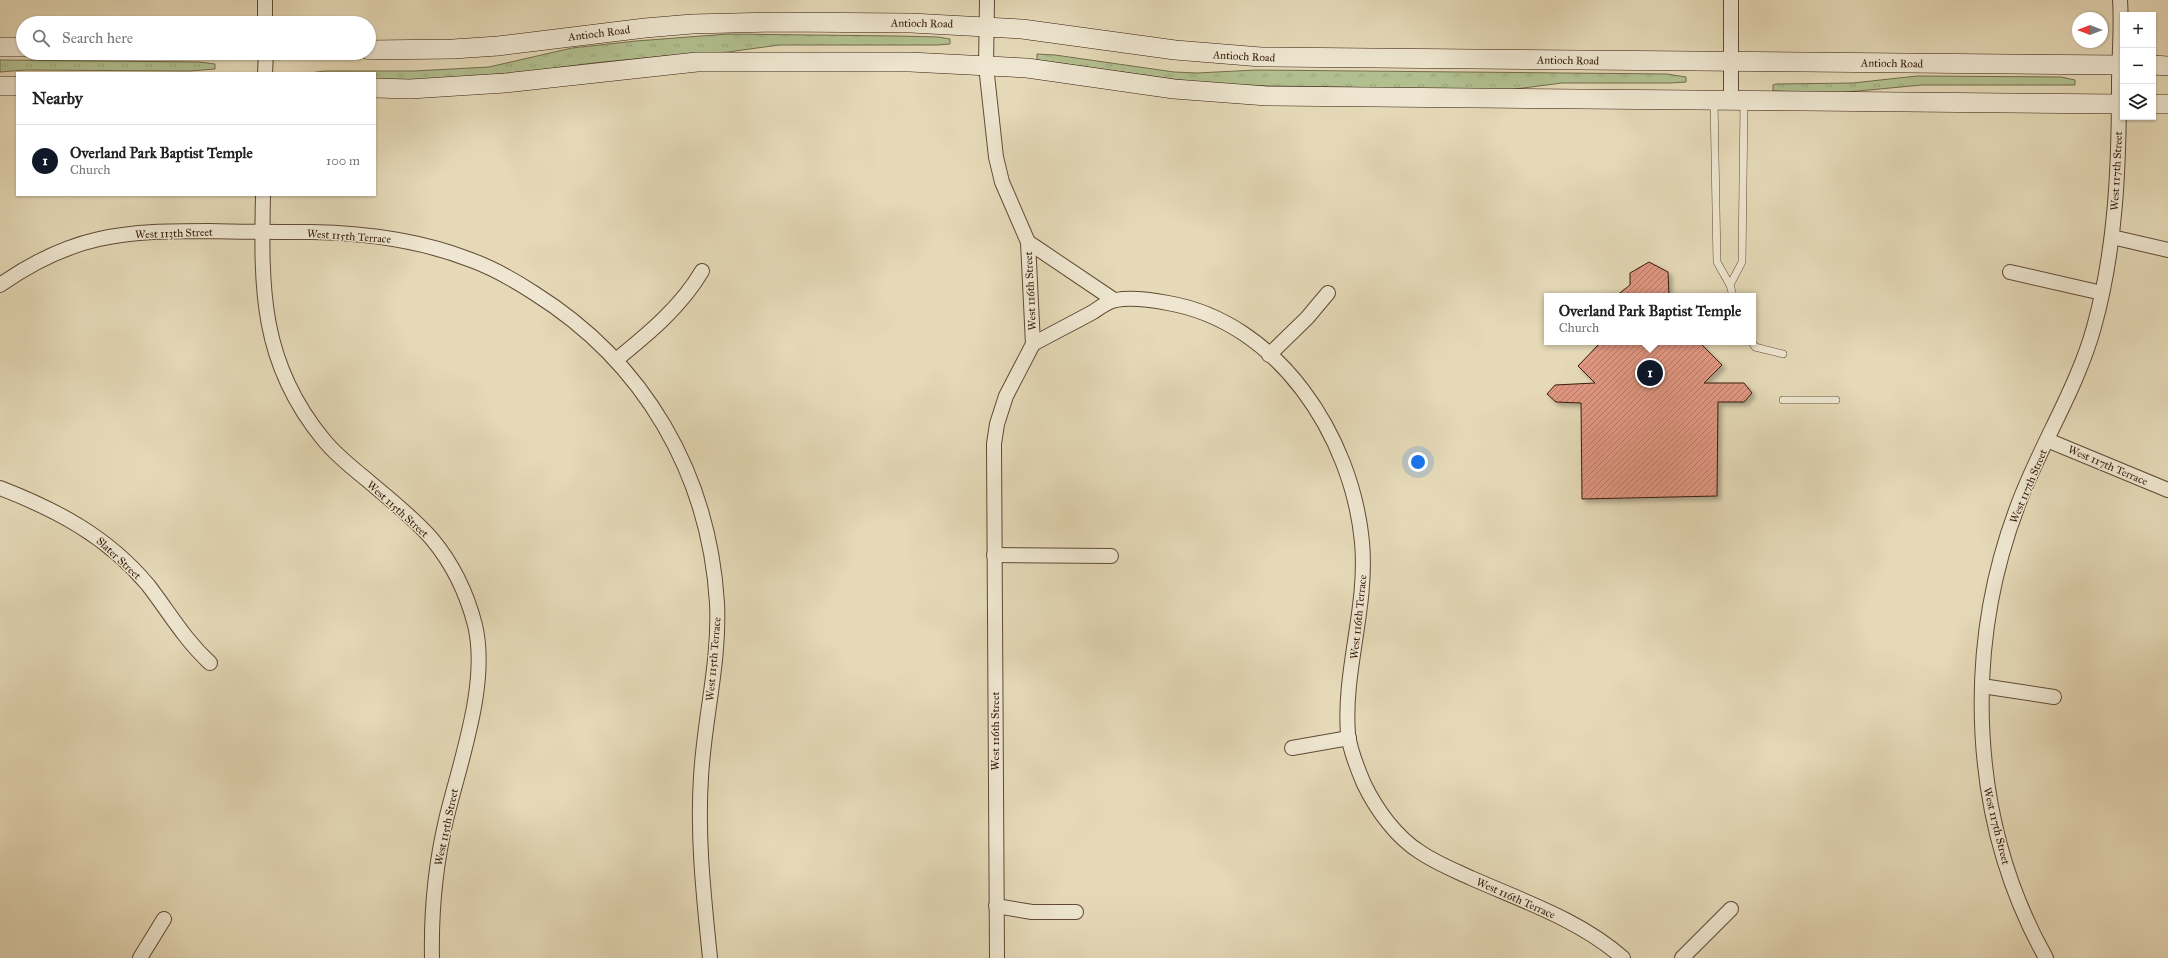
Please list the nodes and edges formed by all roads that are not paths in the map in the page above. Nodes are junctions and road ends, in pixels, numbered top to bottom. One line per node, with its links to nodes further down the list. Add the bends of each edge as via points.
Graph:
1 (265, 0): 5 (street)
2 (987, 0): 6 (street, West 116th Street)
3 (1731, 0): 12 (street)
4 (2120, 0): 9 (street, West 117th Street)
5 (265, 16)
6 (986, 26): 10 (main road, Antioch Road, via 911,23 724,23 645,28 453,50); 12 (main road, Antioch Road, via 1175,50 1261,57); 14 (street, West 116th Street)
7 (0, 47): 8 (main road)
8 (16, 48)
9 (2121, 48)
10 (376, 50)
11 (266, 60): 17 (street)
12 (1731, 62): 13 (main road, Antioch Road); 21 (street)
13 (2120, 65)
14 (986, 66): 20 (main road, via 910,62 697,62 505,83 410,89); 21 (main road, via 1069,73 1174,89 1267,96); 29 (street, West 116th Street, via 996,157 1002,182)
15 (2156, 66): 16 (main road)
16 (2168, 66)
17 (266, 72)
18 (0, 86): 19 (main road)
19 (16, 86)
20 (376, 88)
21 (1730, 100): 22 (main road); 34 (lane, via 1742,262); 34 (lane, via 1717,262)
22 (2120, 104)
23 (2156, 104): 24 (main road)
24 (2168, 104)
25 (2120, 120): 28 (street, West 117th Street)
26 (263, 196): 27 (street, West 115th Street)
27 (262, 232): 33 (street, West 113th Street, via 143,232 99,239 59,252 22,270); 43 (street, West 115th Terrace, via 376,236 425,245 473,260 516,281 556,307 595,338); 61 (street, West 115th Street, via 262,280 267,321 278,361 290,388 323,439 432,539 454,572 475,624 479,655 478,688 436,866 431,911)
28 (2112, 237): 30 (street); 37 (street, West 117th Street)
29 (1028, 242): 38 (street); 39 (street, West 116th Street)
30 (2168, 250)
31 (702, 271): 43 (street, via 677,306)
32 (2010, 272): 37 (street)
33 (0, 285)
34 (1730, 285): 36 (lane)
35 (1328, 293): 42 (street, via 1307,318)
36 (1732, 293)
37 (2102, 293): 46 (street, West 117th Street, via 2094,328 2082,361)
38 (1114, 300): 39 (street, West 116th Terrace); 42 (street, West 116th Terrace, via 1153,301 1209,314 1235,327)
39 (1033, 344): 49 (street, West 116th Street, via 1006,396 997,424 994,444)
40 (1754, 345): 41 (lane)
41 (1783, 354)
42 (1269, 355): 54 (street, West 116th Terrace, via 1290,374 1323,420 1341,457 1355,501 1362,541 1363,571 1348,714)
43 (616, 360): 62 (street, West 115th Terrace, via 641,389 681,458 700,508 712,559 717,606 716,653 701,774 699,828)
44 (1783, 400): 45 (lane)
45 (1836, 400)
46 (2047, 440): 48 (street, West 117th Terrace); 52 (street, West 117th Street, via 2018,505 2002,553 1990,602 1983,648)
47 (0, 488): 51 (street, Slater Street, via 55,511 92,533 120,556 147,585 194,649)
48 (2168, 490)
49 (994, 555): 50 (street); 56 (street, West 116th Street)
50 (1111, 556)
51 (210, 663)
52 (1982, 686): 53 (street); 66 (street, West 117th Street, via 1984,768 1990,802 2016,893)
53 (2054, 697)
54 (1349, 738): 55 (street); 64 (street, West 116th Terrace, via 1364,785 1384,818 1415,848 1440,864 1576,926)
55 (1292, 748)
56 (996, 906): 58 (street, via 1032,912); 63 (street, West 116th Street)
57 (1731, 909): 65 (street)
58 (1076, 912)
59 (164, 919): 60 (street)
60 (140, 958)
61 (432, 958)
62 (710, 958)
63 (997, 958)
64 (1623, 958)
65 (1682, 958)
66 (2046, 958)

